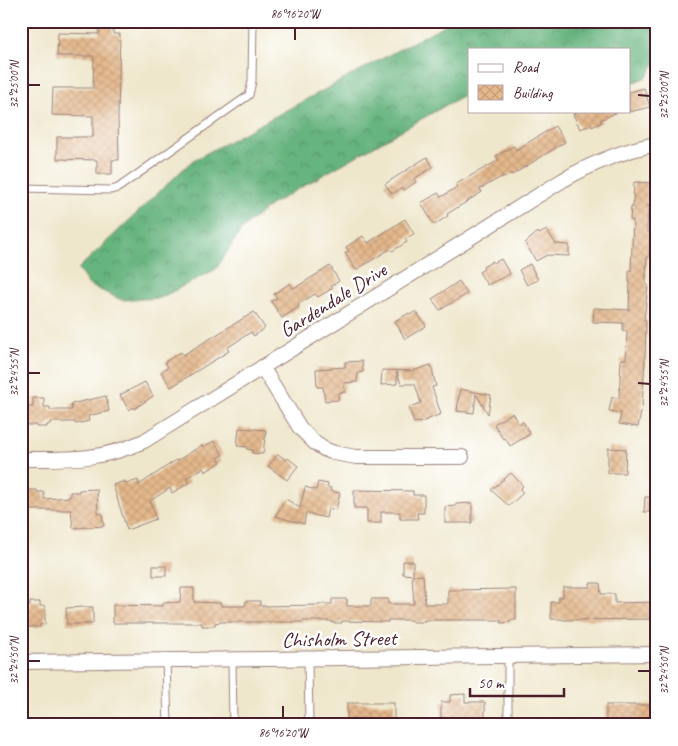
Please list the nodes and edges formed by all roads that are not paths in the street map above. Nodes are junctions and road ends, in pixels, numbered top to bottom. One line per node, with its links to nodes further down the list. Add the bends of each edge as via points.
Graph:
1 (253, 21): 3 (lane, via 249,95 118,188)
2 (657, 144): 4 (street, Gardendale Drive, via 614,155 563,180)
3 (21, 188)
4 (262, 367): 5 (street, via 300,428 324,449 356,457); 6 (street, Gardendale Drive, via 131,447 89,458)
5 (462, 457)
6 (21, 459)
7 (657, 654): 8 (street, Chisholm Street)
8 (508, 657): 9 (street, Chisholm Street); 16 (lane)
9 (308, 659): 11 (street, Chisholm Street); 15 (lane)
10 (166, 660): 11 (street, Chisholm Street); 12 (street, Chisholm Street); 13 (lane)
11 (232, 660): 14 (lane)
12 (21, 662)
13 (168, 725)
14 (233, 725)
15 (309, 725)
16 (508, 725)

